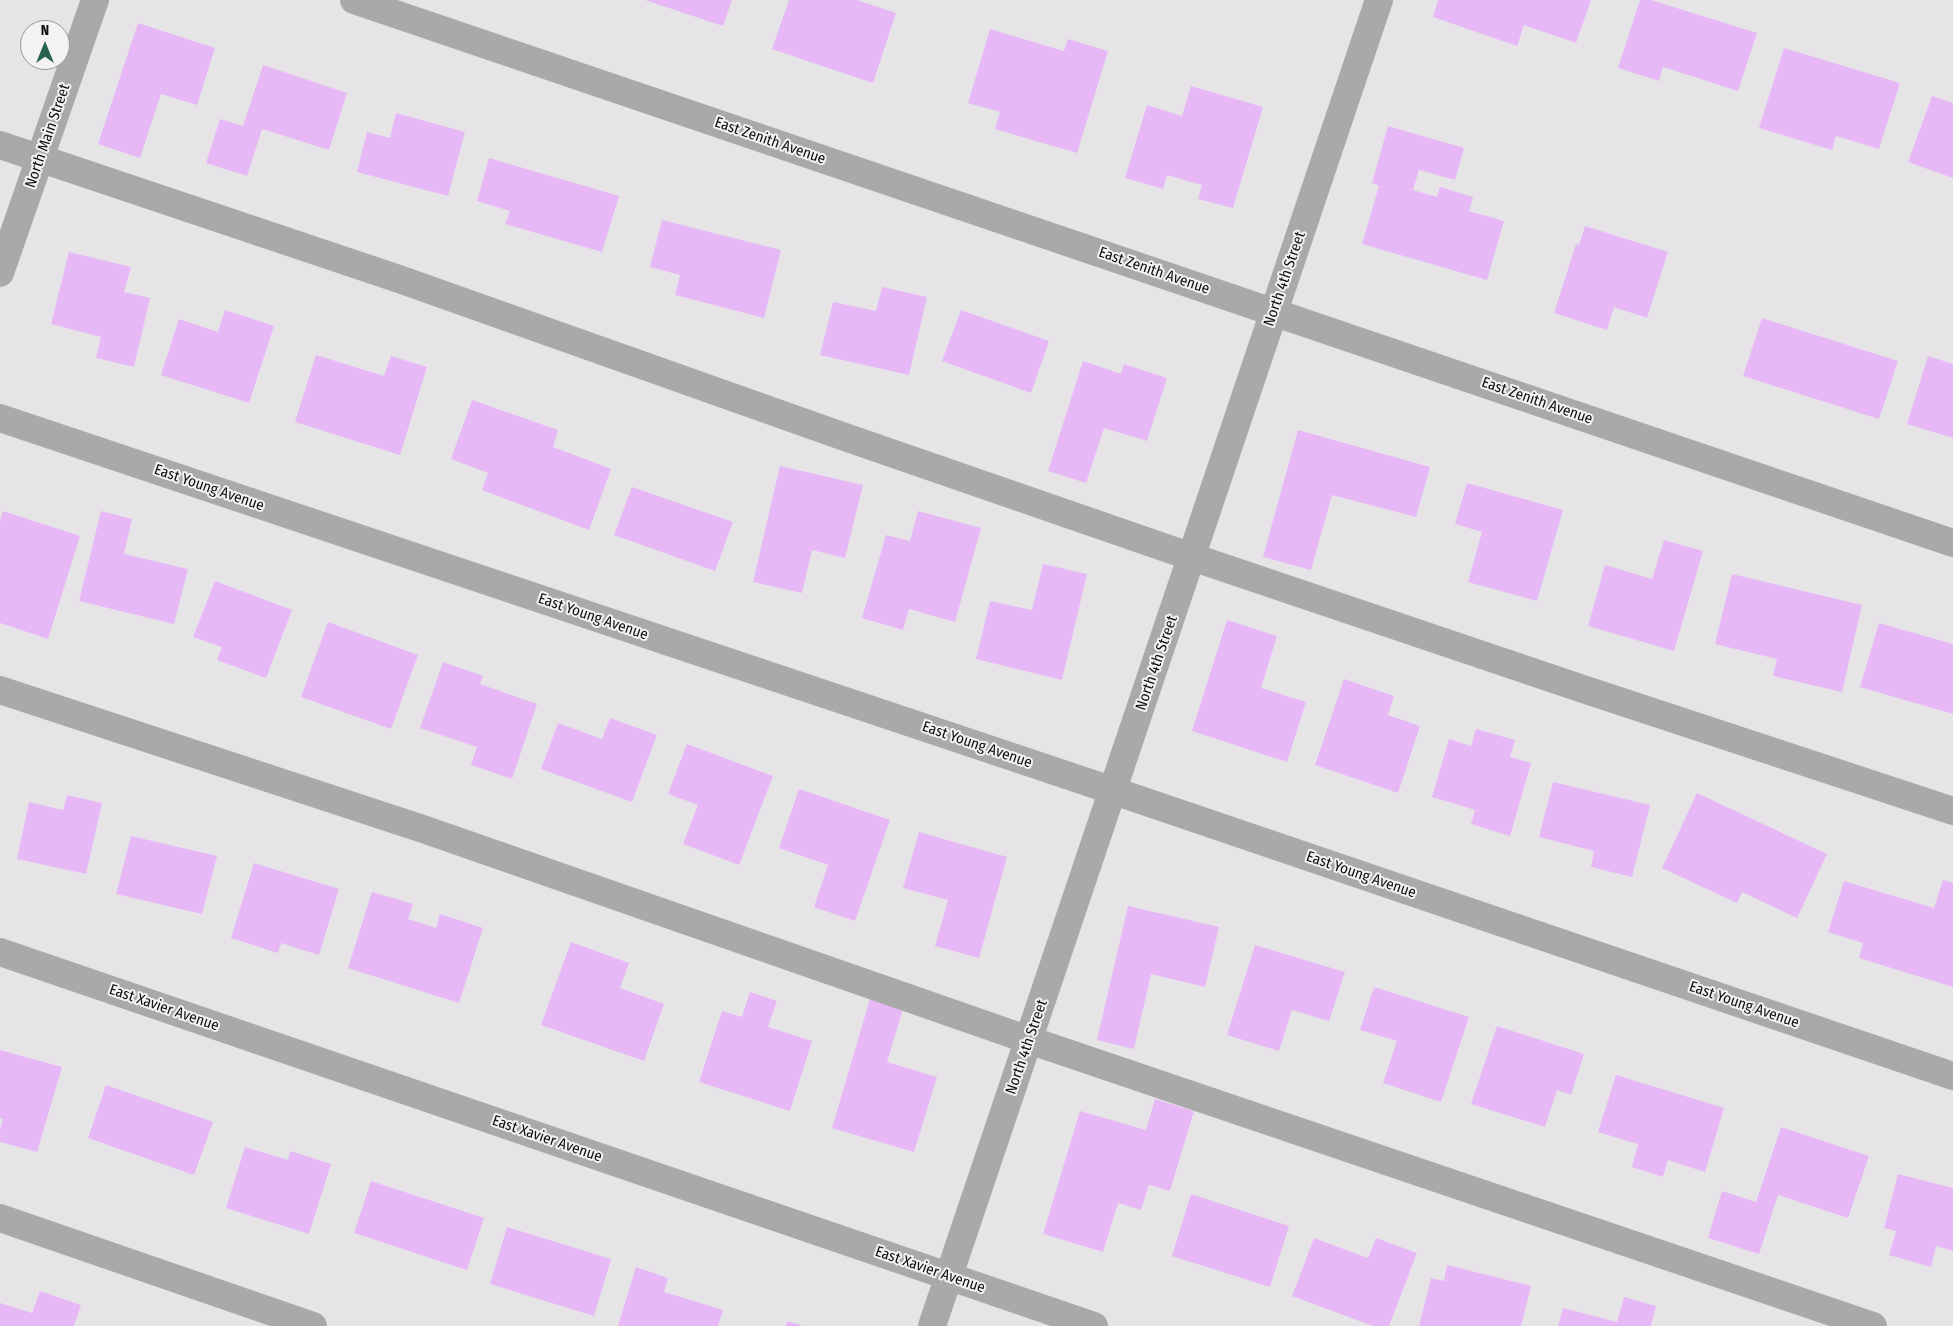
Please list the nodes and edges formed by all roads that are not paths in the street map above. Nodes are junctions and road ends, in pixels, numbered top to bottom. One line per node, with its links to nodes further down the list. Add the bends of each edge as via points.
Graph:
1 (95, 0): 5 (street, North Main Street)
2 (354, 0): 7 (street, East Zenith Avenue)
3 (1379, 0): 7 (street, North 4th Street)
4 (0, 146): 5 (street)
5 (40, 159): 6 (street, North Main Street); 10 (street, via 399,279)
6 (0, 273)
7 (1274, 312): 9 (street, East Zenith Avenue); 10 (street, North 4th Street)
8 (0, 418): 12 (street, East Young Avenue)
9 (1953, 543)
10 (1192, 557): 12 (street, North 4th Street); 13 (street)
11 (0, 690): 15 (street, via 423,829)
12 (1114, 791): 15 (street, North 4th Street); 16 (street, East Young Avenue)
13 (1953, 812)
14 (0, 952): 18 (street, East Xavier Avenue)
15 (1030, 1040): 18 (street, North 4th Street); 22 (street)
16 (1953, 1076)
17 (0, 1218): 19 (street)
18 (949, 1276): 20 (street, North 4th Street); 21 (street, East Xavier Avenue)
19 (313, 1326)
20 (932, 1326)
21 (1094, 1326)
22 (1873, 1326)

